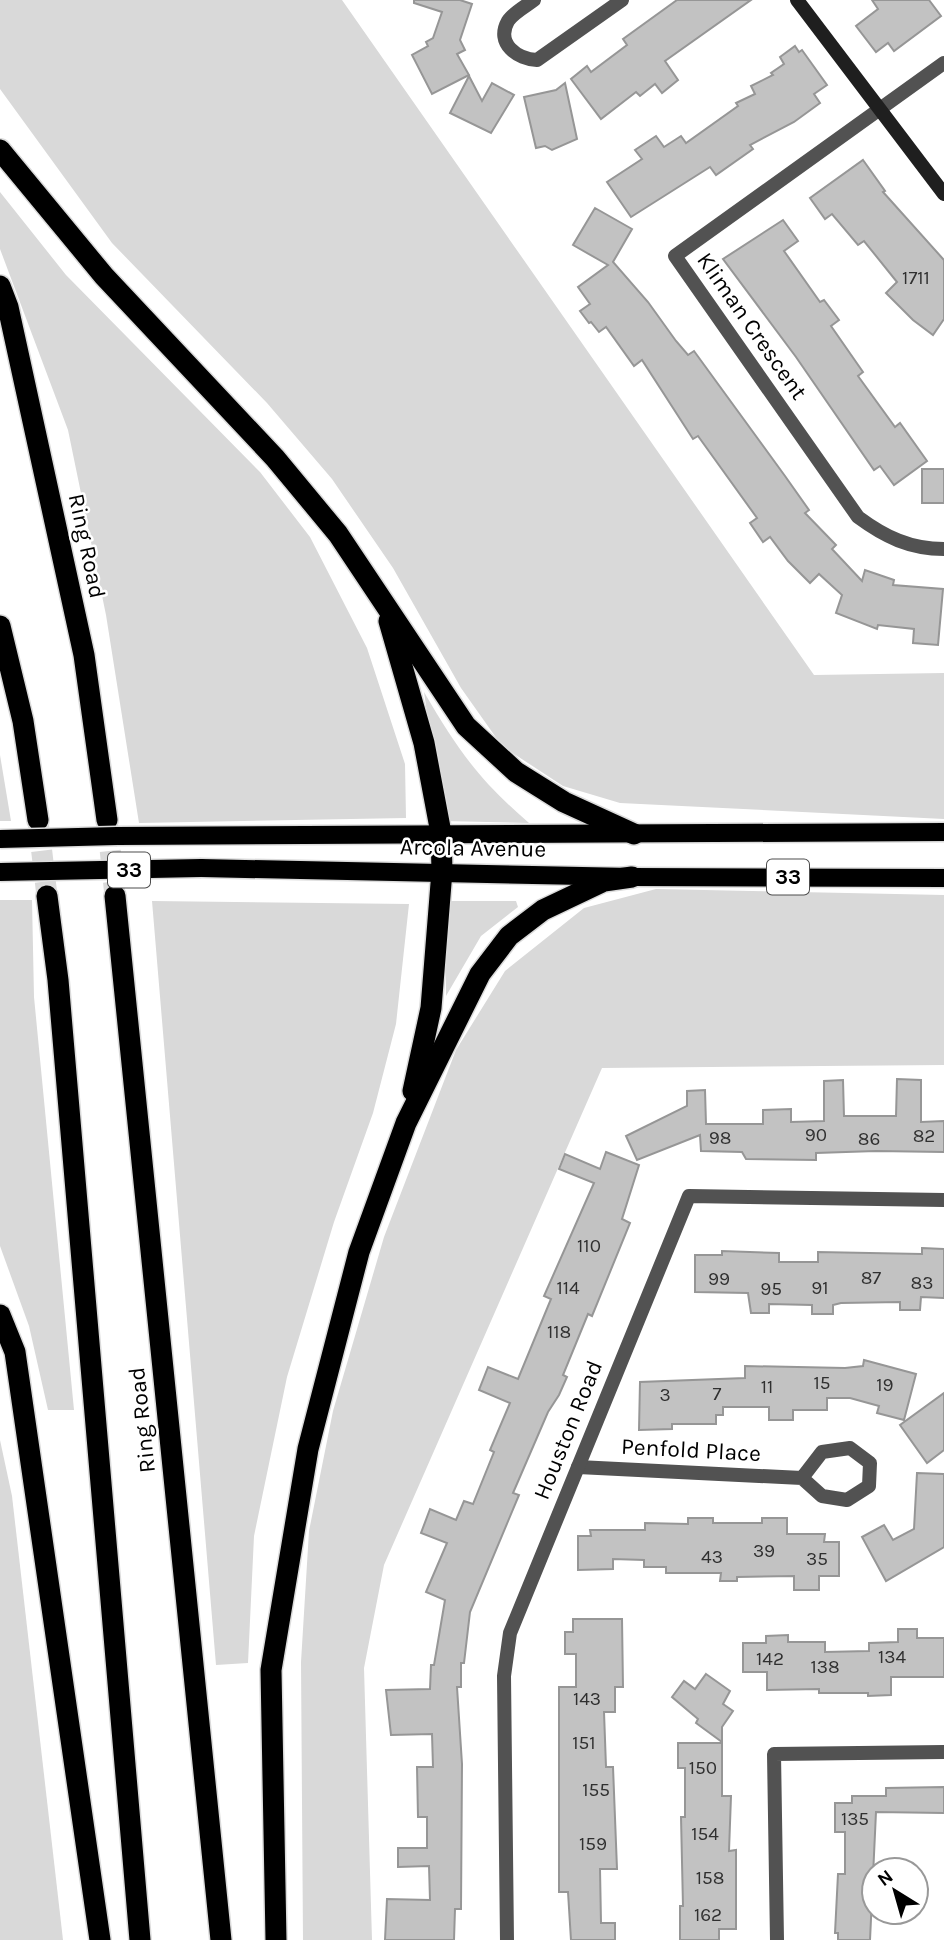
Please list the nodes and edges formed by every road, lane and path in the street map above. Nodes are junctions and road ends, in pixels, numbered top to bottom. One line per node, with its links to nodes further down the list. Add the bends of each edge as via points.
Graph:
1 (534, 0): 2 (street, via 508,21 504,36 510,51 537,61)
2 (622, 0)
3 (797, 0): 5 (street)
4 (944, 63): 5 (street)
5 (881, 110): 7 (street); 9 (street, Kliman Crescent, via 675,256 858,517 884,536 922,549)
6 (0, 150): 10 (highway, via 104,276 275,458 338,534)
7 (944, 194)
8 (0, 286): 13 (highway, Ring Road, via 85,655)
9 (944, 549)
10 (384, 601): 15 (highway, via 424,743); 16 (highway, via 466,726 496,754 564,802)
11 (0, 626): 12 (highway, via 23,721)
12 (38, 820)
13 (107, 820)
14 (944, 832): 16 (main road, Arcola Avenue / 33)
15 (441, 833): 16 (main road, Arcola Avenue / 33); 17 (main road, Arcola Avenue / 33, bridge); 18 (highway)
16 (634, 834)
17 (0, 839)
18 (442, 871): 19 (main road, Arcola Avenue / 33, bridge); 20 (main road, Arcola Avenue / 33); 24 (highway, via 431,1008)
19 (0, 872)
20 (632, 877): 21 (main road, Arcola Avenue / 33); 24 (highway, via 578,891 543,909 509,936 476,981)
21 (944, 878)
22 (115, 895): 32 (highway, Ring Road)
23 (47, 896): 31 (highway, Ring Road, via 58,980)
24 (406, 1123): 33 (highway, via 359,1252 308,1448 271,1670)
25 (944, 1200): 27 (street, Houston Road, via 689,1196)
26 (0, 1315): 30 (highway, via 15,1352)
27 (578, 1467): 28 (street, Penfold Place); 34 (street, Houston Road, via 510,1633 504,1676)
28 (802, 1478): 28 (street, via 822,1496 847,1500 869,1486 870,1463 850,1448 822,1452)
29 (944, 1752): 35 (street, via 774,1754)
30 (100, 1940)
31 (140, 1940)
32 (221, 1940)
33 (276, 1940)
34 (507, 1940)
35 (777, 1940)

